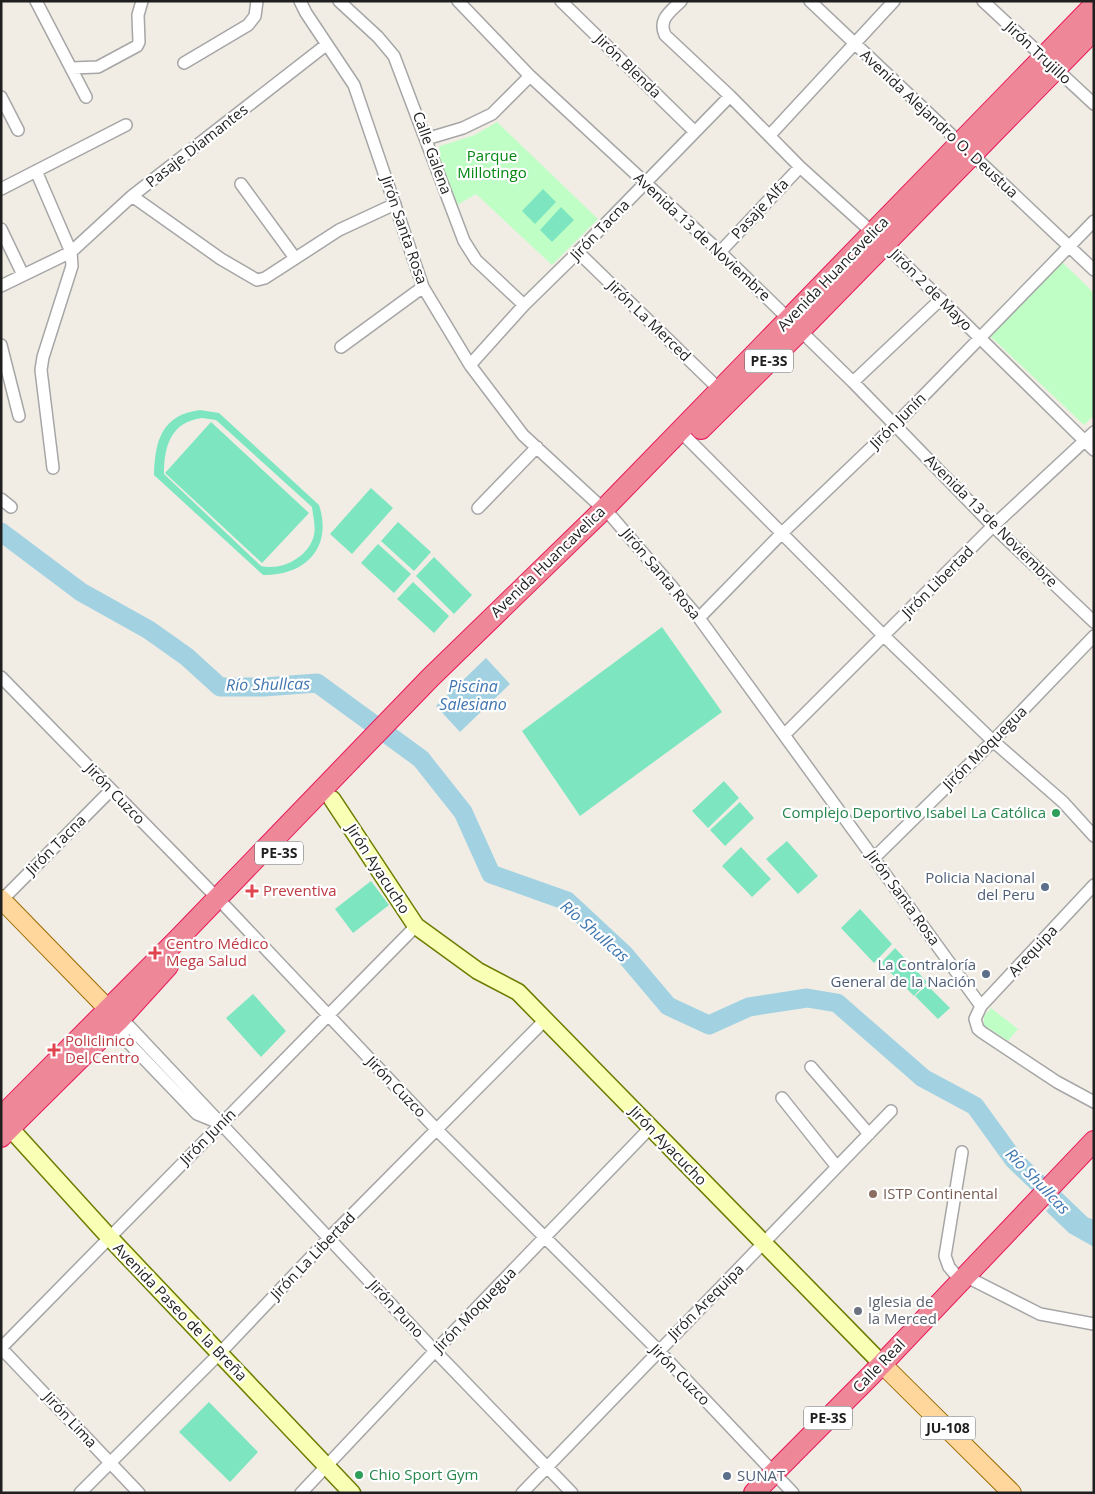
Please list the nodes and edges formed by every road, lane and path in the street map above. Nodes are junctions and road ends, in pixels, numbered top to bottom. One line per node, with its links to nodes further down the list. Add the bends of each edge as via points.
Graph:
1 (36, 1): 18 (street)
2 (142, 1): 18 (street, via 137,46 98,67)
3 (257, 1): 16 (street, via 255,16 248,25)
4 (300, 1): 15 (street, Jirón Santa Rosa)
5 (339, 1): 28 (street, Calle Galena, via 394,56)
6 (458, 1): 19 (street, Avenida 13 de Noviembre)
7 (561, 1): 26 (street, Jirón Blenda)
8 (681, 1): 20 (street, Jirón 2 de Mayo, via 663,19 661,26 665,35)
9 (810, 1): 14 (street, Avenida Alejandro O. Deustua)
10 (894, 1): 14 (street)
11 (983, 1): 17 (street, Jirón Trujillo)
12 (1094, 5): 17 (highway, Avenida Huancavelica / PE-3S)
13 (1094, 30): 17 (highway, Avenida Huancavelica / PE-3S)
14 (853, 43): 27 (street); 29 (street, Avenida Alejandro O. Deustua)
15 (326, 45): 35 (street, Pasaje Diamantes); 36 (street, Jirón Santa Rosa, via 354,85)
16 (184, 63)
17 (1049, 63): 23 (street, Jirón Trujillo); 29 (highway, Avenida Huancavelica / PE-3S)
18 (72, 68): 21 (street)
19 (530, 76): 28 (street, via 492,114 463,128); 32 (street, Avenida 13 de Noviembre)
20 (730, 96): 26 (street, Jirón Tacna); 27 (street, Jirón 2 de Mayo)
21 (86, 97)
22 (1, 98): 25 (street)
23 (1094, 104)
24 (126, 125): 31 (street)
25 (18, 130)
26 (694, 131): 32 (street, Jirón Tacna)
27 (770, 135): 30 (street, Jirón 2 de Mayo)
28 (426, 139): 50 (street, Calle Galena, via 471,253)
29 (967, 148): 39 (highway, Avenida Huancavelica / PE-3S); 40 (street, Avenida Alejandro O. Deustua)
30 (800, 166): 39 (street, Jirón 2 de Mayo); 43 (street, Pasaje Alfa)
31 (36, 171): 34 (street); 41 (street)
32 (644, 183): 42 (street, Jirón Tacna); 43 (street, Avenida 13 de Noviembre)
33 (241, 184): 44 (street)
34 (1, 189)
35 (132, 196): 41 (street, Pasaje Diamantes); 44 (street, via 252,278 266,278)
36 (395, 204): 44 (street, via 340,230); 48 (street, Jirón Santa Rosa)
37 (1094, 221): 40 (street, Jirón Junín)
38 (1, 229): 46 (street)
39 (879, 239): 49 (street, Jirón 2 de Mayo); 51 (highway, Avenida Huancavelica / PE-3S)
40 (1069, 246): 45 (street, Avenida Alejandro O. Deustua); 52 (street, Jirón Junín)
41 (71, 252): 46 (street, Pasaje Diamantes); 65 (street, via 71,272 41,370)
42 (578, 252): 50 (street, Jirón Tacna); 57 (street, Jirón La Merced)
43 (720, 252): 51 (street, Avenida 13 de Noviembre)
44 (295, 258)
45 (1094, 270)
46 (23, 275): 47 (street, Pasaje Diamantes)
47 (1, 286)
48 (423, 287): 54 (street); 55 (street, Jirón Santa Rosa)
49 (941, 299): 52 (street, Jirón 2 de Mayo); 56 (street)
50 (524, 305): 55 (street, Jirón Tacna)
51 (794, 325): 56 (street, Avenida 13 de Noviembre); 57 (highway, Avenida Huancavelica / PE-3S); 61 (highway, Avenida Huancavelica / PE-3S)
52 (980, 338): 59 (street, Jirón Junín); 62 (street, Jirón 2 de Mayo)
53 (1, 345): 58 (street)
54 (341, 346)
55 (470, 364): 63 (street, Jirón Santa Rosa, via 523,435)
56 (853, 382): 59 (street, Avenida 13 de Noviembre)
57 (720, 390): 61 (highway, Avenida Huancavelica / PE-3S)
58 (19, 416)
59 (896, 424): 70 (street, Avenida 13 de Noviembre); 71 (street, Jirón Junín)
60 (1094, 432): 62 (street, Jirón Libertad)
61 (685, 436): 69 (highway, Avenida Huancavelica / PE-3S); 71 (street)
62 (1085, 441): 64 (street, Jirón 2 de Mayo); 70 (street, Jirón Libertad)
63 (537, 447): 68 (street); 69 (street, Jirón Santa Rosa)
64 (1094, 450)
65 (53, 468)
66 (1, 499): 67 (street)
67 (11, 507)
68 (478, 508)
69 (608, 513): 72 (street, Jirón Santa Rosa); 79 (highway, Avenida Huancavelica / PE-3S, via 434,683)
70 (993, 526): 73 (street, Avenida 13 de Noviembre); 74 (street, Jirón Libertad)
71 (781, 534): 72 (street, Jirón Junín); 74 (street)
72 (699, 618): 77 (street, Jirón Santa Rosa)
73 (1094, 622)
74 (884, 636): 77 (street, Jirón Libertad); 78 (street)
75 (1094, 636): 78 (street, Jirón Moquegua)
76 (1, 677): 80 (street, Jirón Cuzco)
77 (784, 734): 82 (street, Jirón Santa Rosa)
78 (993, 741): 81 (street, via 1063,802); 82 (street, Jirón Moquegua)
79 (337, 788): 85 (highway, Avenida Huancavelica / PE-3S); 86 (street, Jirón Ayacucho)
80 (111, 790): 84 (street, Jirón Tacna); 85 (street, Jirón Cuzco)
81 (1094, 836)
82 (874, 858): 87 (street, Jirón Santa Rosa)
83 (1094, 885): 87 (street, Arequipa)
84 (2, 900): 88 (main road)
85 (222, 903): 88 (highway, Avenida Huancavelica / PE-3S); 89 (street, Jirón Cuzco)
86 (416, 926): 89 (street, Jirón Junín); 90 (street, Jirón Ayacucho, via 478,972 518,992)
87 (981, 1006): 93 (street, Arequipa, via 975,1019 978,1029 1057,1082)
88 (113, 1014): 95 (street, Jirón Puno, via 124,1038 197,1114); 96 (highway, Avenida Huancavelica / PE-3S)
89 (328, 1015): 95 (street, Jirón Junín); 98 (street, Jirón Cuzco)
90 (546, 1019): 97 (street, Jirón Ayacucho); 98 (street, Jirón La Libertad)
91 (810, 1067): 99 (street)
92 (782, 1098): 102 (street)
93 (1094, 1102)
94 (891, 1111): 99 (street, Jirón Arequipa)
95 (221, 1124): 103 (street, Jirón Junín); 104 (street, Jirón Puno)
96 (3, 1126): 103 (street, Avenida Paseo de la Breña)
97 (650, 1128): 105 (street, Jirón Moquegua); 106 (street, Jirón Ayacucho)
98 (437, 1130): 104 (street, Jirón La Libertad); 105 (street, Jirón Cuzco)
99 (869, 1134): 102 (street, Jirón Arequipa)
100 (1094, 1142): 107 (highway, Calle Real / PE-3S)
101 (962, 1152): 107 (street, via 945,1256 949,1267)
102 (837, 1167): 106 (street, Jirón Arequipa)
103 (108, 1237): 109 (street, Jirón Junín); 112 (street, Avenida Paseo de la Breña)
104 (329, 1238): 111 (street, Jirón Puno); 112 (street, Jirón La Libertad)
105 (544, 1239): 110 (street, Jirón Cuzco); 111 (street, Jirón Moquegua)
106 (764, 1244): 110 (street, Jirón Arequipa); 113 (street, Jirón Ayacucho)
107 (966, 1275): 108 (street, via 1040,1314); 113 (highway, Calle Real / PE-3S)
108 (1094, 1324)
109 (1, 1348): 114 (street, Jirón Lima)
110 (658, 1350): 115 (street, Jirón Arequipa); 117 (street, Jirón Cuzco)
111 (434, 1351): 115 (street, Jirón Puno); 116 (street, Jirón Moquegua)
112 (220, 1353): 114 (street, Jirón La Libertad); 116 (street, Avenida Paseo de la Breña)
113 (882, 1364): 117 (highway, Calle Real / PE-3S); 118 (main road, Jirón Ayacucho / JU-108)
114 (110, 1463): 119 (street, Jirón La Libertad); 120 (street, Jirón Lima)
115 (547, 1466): 123 (street, Jirón Arequipa); 124 (street, Jirón Puno)
116 (326, 1467): 121 (street, Jirón Moquegua); 122 (street, Avenida Paseo de la Breña)
117 (774, 1472): 125 (highway, Calle Real / PE-3S); 126 (street, Jirón Cuzco)
118 (1010, 1492)
119 (80, 1493)
120 (139, 1493)
121 (301, 1493)
122 (352, 1493)
123 (522, 1493)
124 (572, 1493)
125 (754, 1493)
126 (793, 1493)

